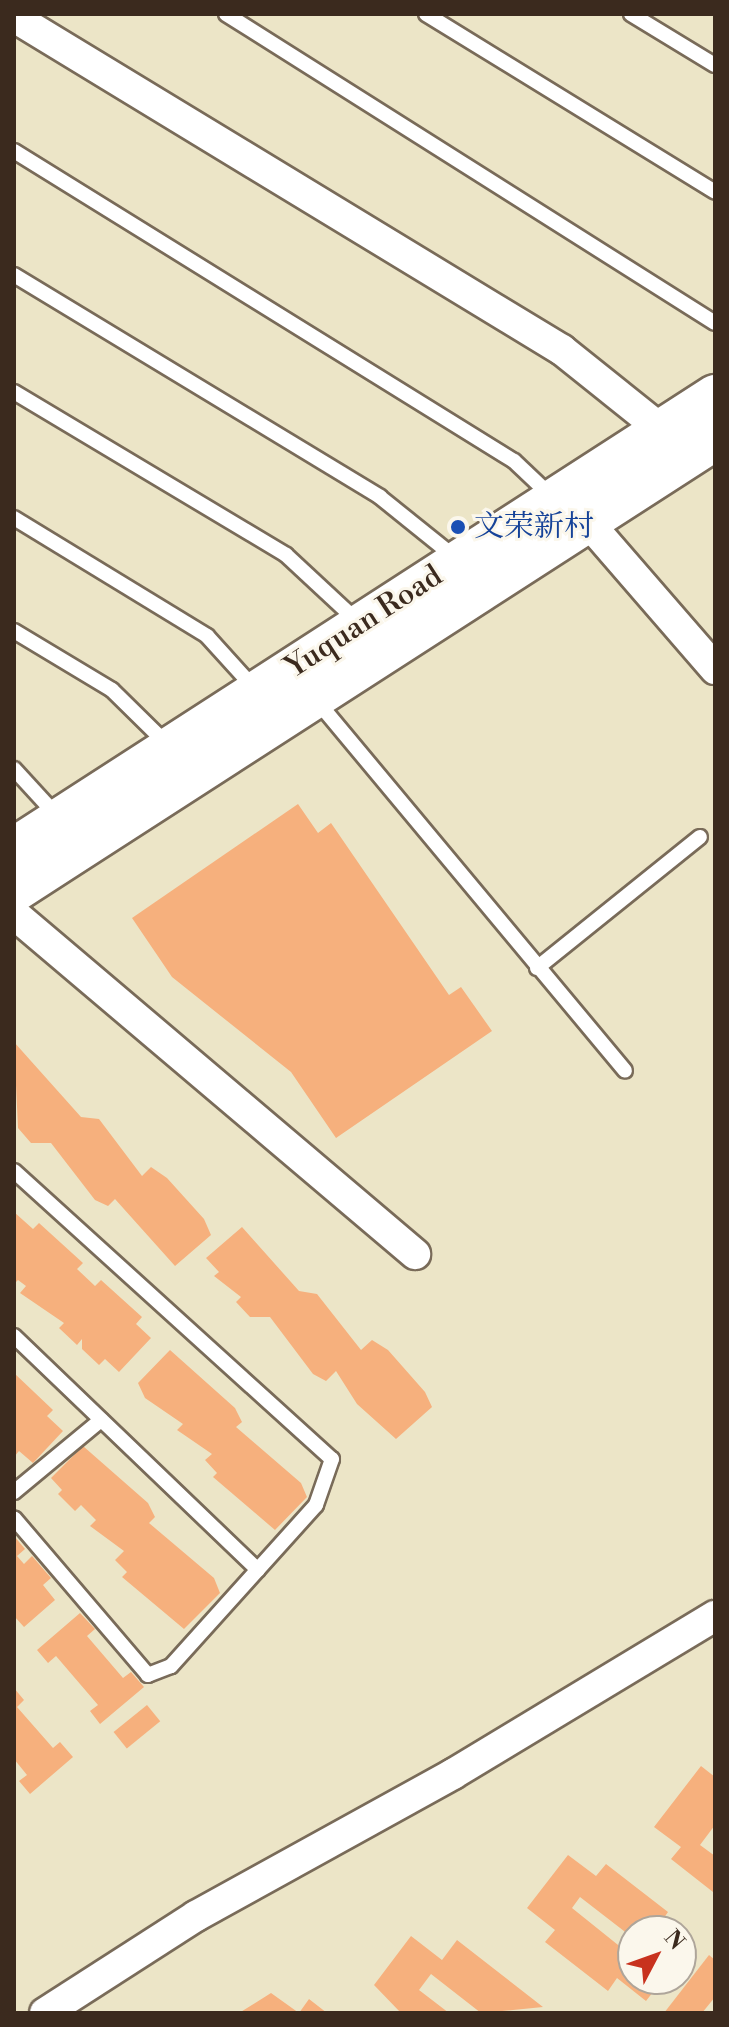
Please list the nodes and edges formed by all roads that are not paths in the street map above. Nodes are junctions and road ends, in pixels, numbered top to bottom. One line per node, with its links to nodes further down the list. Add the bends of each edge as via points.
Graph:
1 (226, 14): 9 (lane)
2 (426, 14): 7 (lane)
3 (631, 14): 5 (lane)
4 (14, 17): 12 (street, via 562,350)
5 (715, 65)
6 (14, 151): 14 (lane, via 514,461)
7 (715, 192)
8 (14, 275): 16 (lane, via 380,497)
9 (715, 323)
10 (14, 392): 17 (lane, via 286,555)
11 (715, 396): 12 (main road, Yuquan Road)
12 (662, 430): 14 (main road, Yuquan Road)
13 (715, 439): 14 (main road, Yuquan Road)
14 (571, 510): 16 (main road, Yuquan Road); 19 (street); 21 (main road, Yuquan Road)
15 (14, 518): 20 (lane, via 207,636)
16 (459, 561): 17 (main road, Yuquan Road)
17 (361, 624): 20 (main road, Yuquan Road)
18 (14, 631): 22 (lane, via 112,690)
19 (715, 669)
20 (257, 692): 22 (main road, Yuquan Road)
21 (315, 697): 27 (main road, Yuquan Road); 29 (lane)
22 (170, 748): 24 (main road, Yuquan Road)
23 (14, 769): 24 (lane)
24 (60, 819): 26 (main road, Yuquan Road)
25 (700, 837): 29 (lane)
26 (14, 849)
27 (14, 891)
28 (14, 914): 32 (street)
29 (537, 968): 30 (lane)
30 (625, 1071)
31 (14, 1171): 37 (lane, via 332,1459 324,1495)
32 (415, 1254)
33 (14, 1336): 34 (lane)
34 (101, 1420): 35 (lane); 37 (lane)
35 (14, 1492)
36 (14, 1518): 37 (lane, via 148,1675 171,1666)
37 (258, 1570)
38 (715, 1616): 39 (street, via 467,1766 196,1916)
39 (45, 2013)

